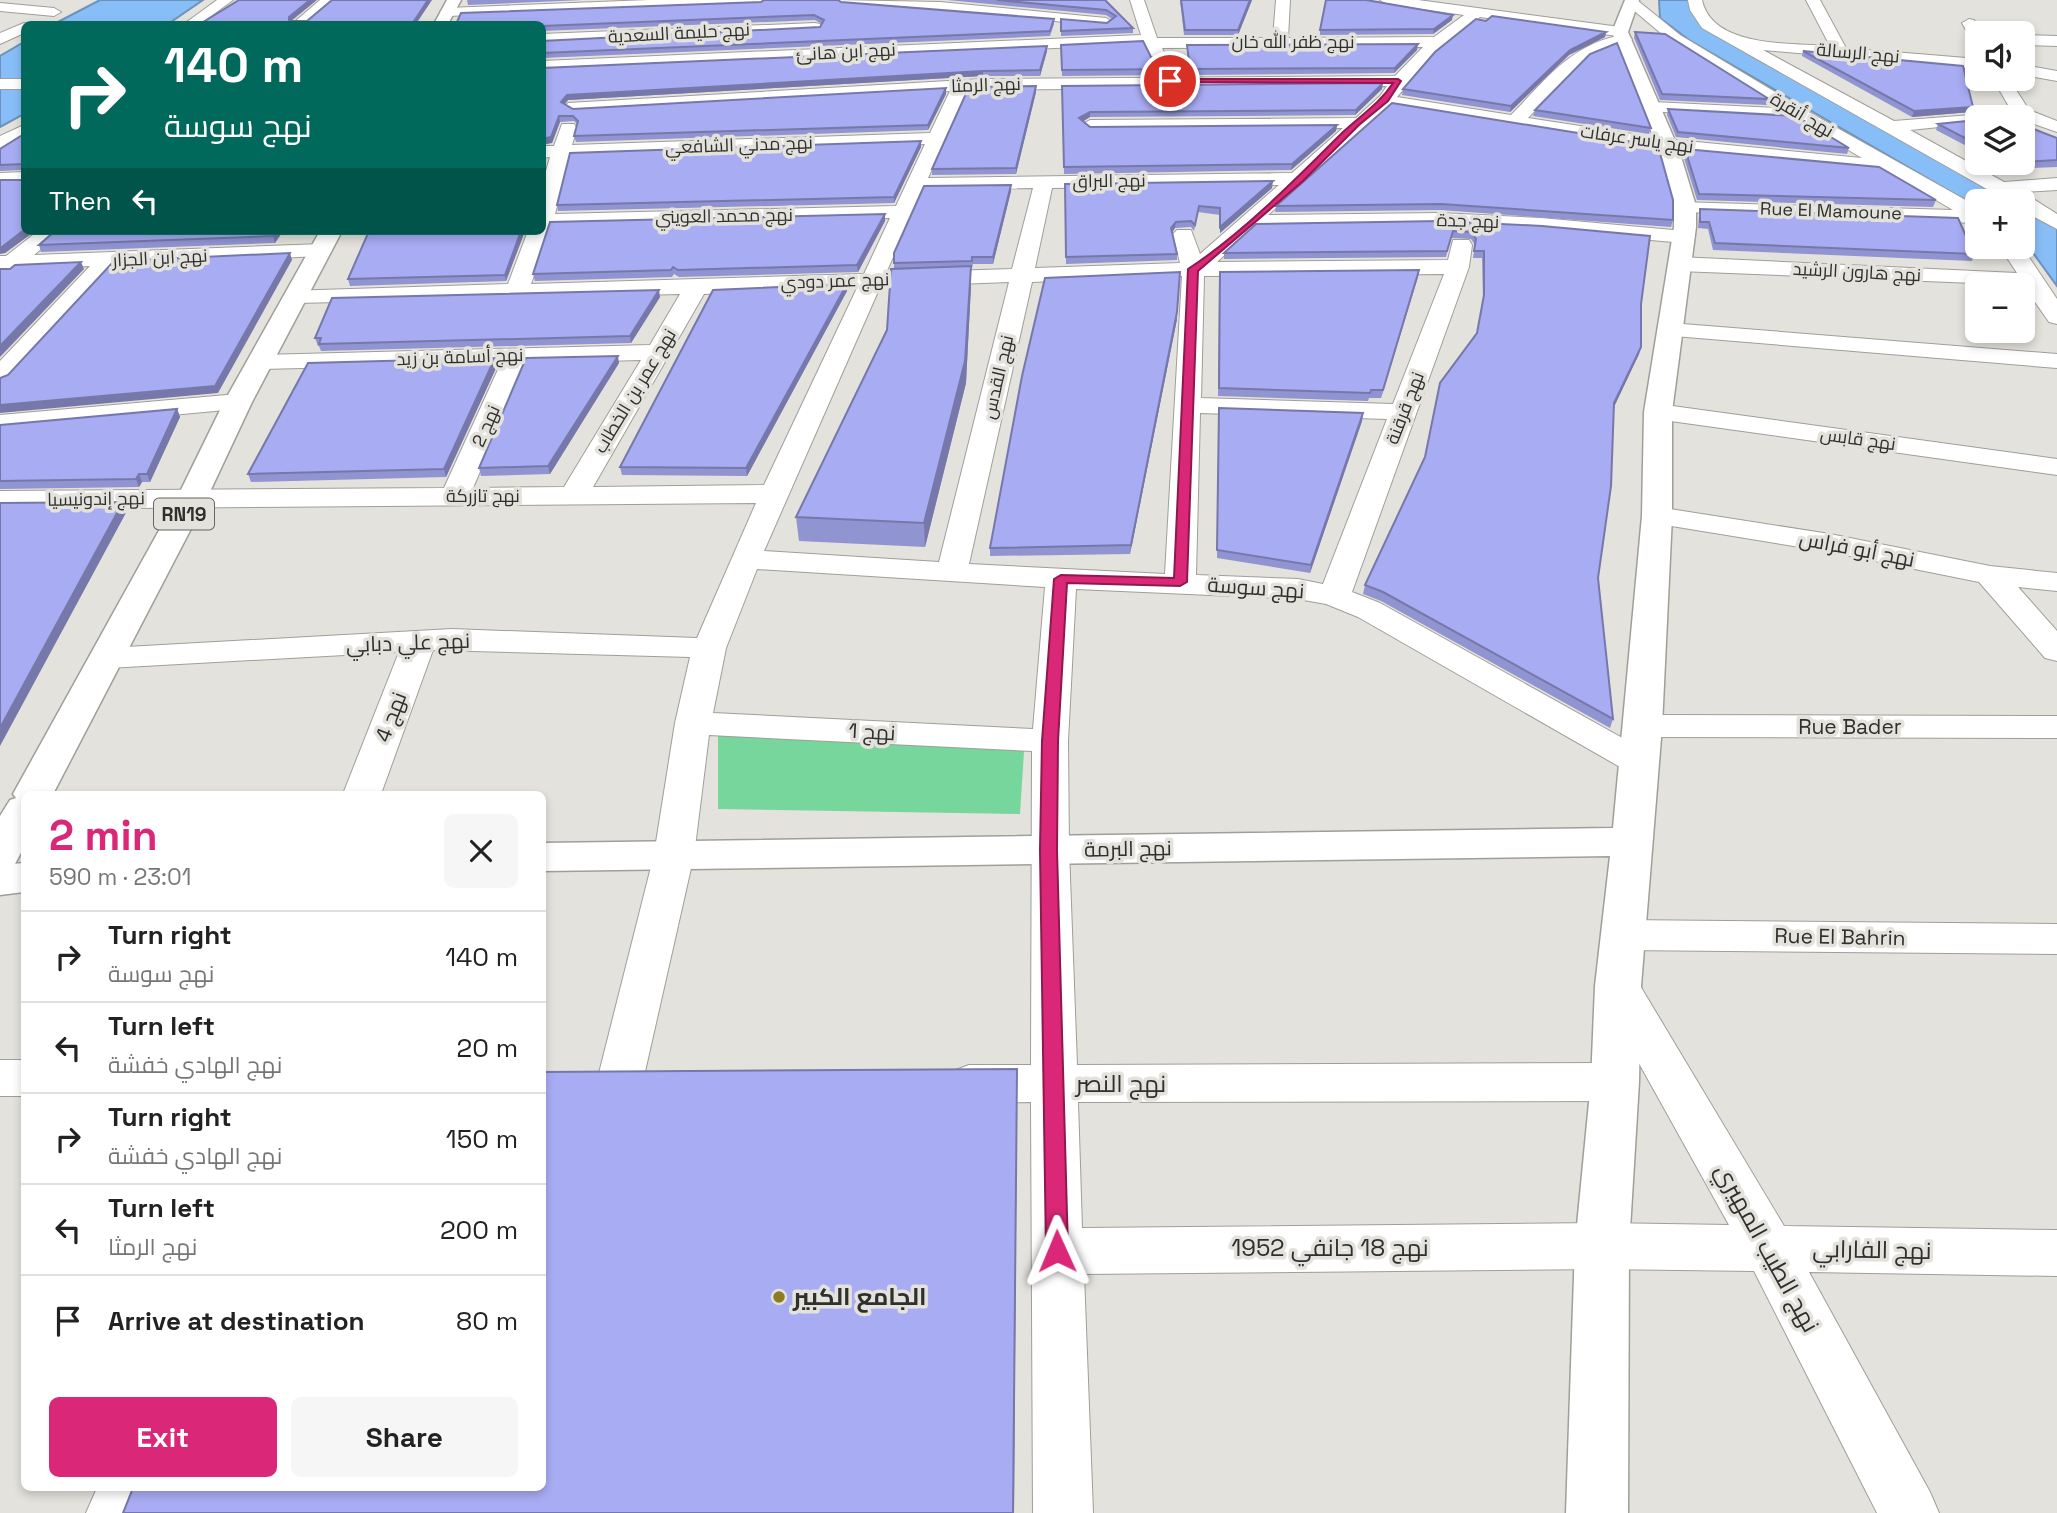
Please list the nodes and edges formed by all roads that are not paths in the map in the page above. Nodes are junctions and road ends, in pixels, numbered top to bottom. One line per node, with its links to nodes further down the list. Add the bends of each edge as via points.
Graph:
1 (226, 0): 19 (street)
2 (329, 0): 20 (street)
3 (761, 0): 10 (street)
4 (842, 0): 11 (street)
5 (1138, 0): 23 (street)
6 (1283, 0): 31 (street)
7 (1387, 0): 12 (street)
8 (1695, 0): 32 (street, via 1707,25)
9 (1814, 0): 33 (street)
10 (595, 3): 15 (street)
11 (941, 3): 23 (street); 24 (street)
12 (1456, 5): 16 (street)
13 (0, 7): 18 (street, via 60,9)
14 (806, 9): 21 (street)
15 (447, 12)
16 (1475, 14): 17 (street); 30 (street)
17 (1627, 19): 48 (main road); 51 (street, نهج أنقرة, via 1675,38); 54 (street, via 1601,44 1581,54)
18 (36, 21)
19 (195, 21)
20 (303, 21)
21 (815, 27): 25 (street, نهج حليمة السعدية); 34 (street)
22 (21, 28): 26 (street)
23 (1138, 31): 24 (street, نهج ابن هانئ); 31 (street, نهج ظفر الله خان); 41 (street)
24 (956, 36): 34 (street, نهج ابن هانئ); 39 (street)
25 (596, 37): 27 (street, نهج حليمة السعدية); 36 (street)
26 (0, 39)
27 (546, 39)
28 (2035, 40): 29 (street)
29 (2057, 41)
30 (1434, 42): 31 (street, نهج ظفر الله خان); 42 (street)
31 (1280, 43)
32 (1738, 43): 33 (street, نهج الرسالة); 57 (street)
33 (1841, 52): 35 (street, نهج الرسالة)
34 (827, 53): 36 (street, نهج ابن هانئ)
35 (1965, 63)
36 (586, 65): 37 (street, نهج ابن هانئ); 47 (street)
37 (546, 66)
38 (2035, 72): 40 (street)
39 (973, 76): 43 (street, نهج الرمثا); 47 (street, نهج الرمثا); 60 (street)
40 (2057, 76)
41 (1170, 81): 42 (street, نهج الرمثا); 43 (street, نهج الرمثا)
42 (1398, 81): 46 (street)
43 (1094, 82): 56 (street)
44 (0, 83): 45 (street)
45 (21, 84)
46 (1385, 100): 54 (street, نهج ياسر عرفات); 55 (street)
47 (574, 107): 64 (street)
48 (1653, 107): 51 (street); 62 (main road)
49 (2057, 109): 50 (street)
50 (2035, 112)
51 (1798, 114): 66 (street, نهج أنقرة)
52 (1965, 119): 57 (street)
53 (2035, 119): 58 (street)
54 (1514, 122): 62 (street, نهج ياسر عرفات)
55 (1356, 124): 56 (street); 69 (street)
56 (1090, 125): 63 (street)
57 (1890, 127): 73 (street)
58 (2057, 127)
59 (21, 132): 61 (street)
60 (936, 138): 64 (street, نهج مدني الشافعي); 71 (street)
61 (0, 144)
62 (1665, 145): 66 (street, نهج ياسر عرفات); 85 (main road)
63 (1086, 147)
64 (562, 151): 65 (street, نهج مدني الشافعي); 74 (street)
65 (546, 152)
66 (1890, 166): 75 (street, نهج أنقرة)
67 (21, 178): 68 (street)
68 (0, 179)
69 (1300, 179): 70 (street, نهج البراق); 79 (street)
70 (1044, 182): 71 (street, نهج البراق); 92 (street, نهج القدس)
71 (919, 184): 76 (street)
72 (2057, 184): 73 (street)
73 (2001, 188): 80 (street)
74 (546, 209)
75 (1965, 209)
76 (904, 212): 81 (street, نهج محمد العويني); 93 (street)
77 (1965, 218): 85 (street, Rue El Mamoune)
78 (1455, 220): 79 (street, نهج جدة); 85 (street, نهج جدة); 89 (street, نهج قرقنة, via 1463,225)
79 (1250, 222): 90 (street)
80 (2057, 223)
81 (546, 224)
82 (1184, 234): 90 (street)
83 (46, 235): 88 (street)
84 (538, 235): 96 (street)
85 (1683, 235): 91 (street, نهج هارون الرشيد); 99 (main road)
86 (326, 241): 87 (street, نهج ابن الجزار); 97 (main road, RN19)
87 (107, 261): 88 (street, نهج ابن الجزار); 104 (street)
88 (4, 266)
89 (1458, 267): 90 (street, نهج عمر دودي); 107 (street, نهج قرقنة)
90 (1195, 269): 92 (street, نهج عمر دودي); 106 (street)
91 (1974, 273)
92 (1022, 274): 93 (street, نهج عمر دودي); 118 (street, نهج القدس)
93 (874, 279): 95 (street, نهج عمر دودي); 111 (street)
94 (2035, 281): 98 (street)
95 (696, 287): 96 (street, نهج عمر دودي); 100 (street, نهج عمر بن الخطاب)
96 (517, 291): 97 (street, نهج عمر دودي)
97 (296, 296): 103 (main road, RN19)
98 (2057, 317)
99 (1670, 330): 102 (street); 108 (main road)
100 (658, 352): 101 (street, نهج أسامة بن زيد); 113 (street, نهج عمر بن الخطاب)
101 (517, 355): 103 (street, نهج أسامة بن زيد); 112 (street, نهج 2)
102 (2057, 361)
103 (262, 362): 105 (main road, RN19)
104 (0, 376)
105 (238, 402): 109 (street); 114 (main road, RN19)
106 (1187, 405): 107 (street); 121 (street)
107 (1403, 412): 123 (street, نهج قرقنة)
108 (1658, 412): 110 (street, نهج قابس); 116 (main road)
109 (0, 424)
110 (2057, 467)
111 (775, 495): 113 (street, نهج تازركة); 117 (street)
112 (455, 496): 113 (street, نهج تازركة); 114 (street, نهج تازركة)
113 (573, 496)
114 (192, 498): 115 (street, نهج إندونيسيا); 127 (main road, RN19)
115 (0, 500)
116 (1657, 516): 119 (street, نهج أبو فراس, via 1830,543); 131 (main road)
117 (745, 559): 118 (street, نهج سوسة); 125 (street)
118 (952, 572): 120 (street, نهج سوسة)
119 (1990, 575): 122 (street, نهج أبو فراس); 126 (street)
120 (1061, 579): 121 (street, نهج سوسة); 130 (street)
121 (1180, 582): 123 (street, نهج سوسة, via 1298,589)
122 (2057, 582)
123 (1334, 596): 131 (street, نهج سوسة)
124 (420, 640): 125 (street, نهج علي دبابي); 127 (street, نهج علي دبابي); 133 (street, نهج 4)
125 (709, 648): 128 (street)
126 (2057, 651)
127 (107, 658): 132 (main road, RN19)
128 (693, 723): 130 (street, نهج 1); 138 (street)
129 (2057, 727): 131 (street, Rue Bader)
130 (1050, 741): 136 (street)
131 (1642, 745): 135 (main road)
132 (35, 791)
133 (363, 791)
134 (21, 816): 137 (main road)
135 (1630, 842): 136 (main road, نهج البرمة); 142 (main road)
136 (1049, 850): 138 (main road, نهج البرمة); 149 (street)
137 (0, 854)
138 (674, 855): 139 (main road, نهج البرمة); 150 (street)
139 (546, 857)
140 (21, 878): 141 (main road)
141 (0, 880)
142 (1622, 935): 143 (street, Rue El Bahrin); 144 (main road)
143 (2057, 939)
144 (1618, 986): 147 (main road); 152 (street, نهج الطيب المهيري)
145 (0, 1078): 146 (street)
146 (21, 1078)
147 (1615, 1082): 149 (street, نهج النصر); 151 (main road)
148 (932, 1084): 149 (street, نهج النصر)
149 (1054, 1084): 153 (street)
150 (620, 1085)
151 (1602, 1246): 152 (street, نهج الفارابي); 153 (street, نهج 18 جانفي 1952); 158 (main road)
152 (1769, 1248): 154 (street, نهج الفارابي); 159 (street, نهج الطيب المهيري)
153 (1057, 1251): 157 (street)
154 (2057, 1253)
155 (125, 1491): 156 (street)
156 (116, 1513)
157 (1063, 1513)
158 (1597, 1513)
159 (1909, 1513)

